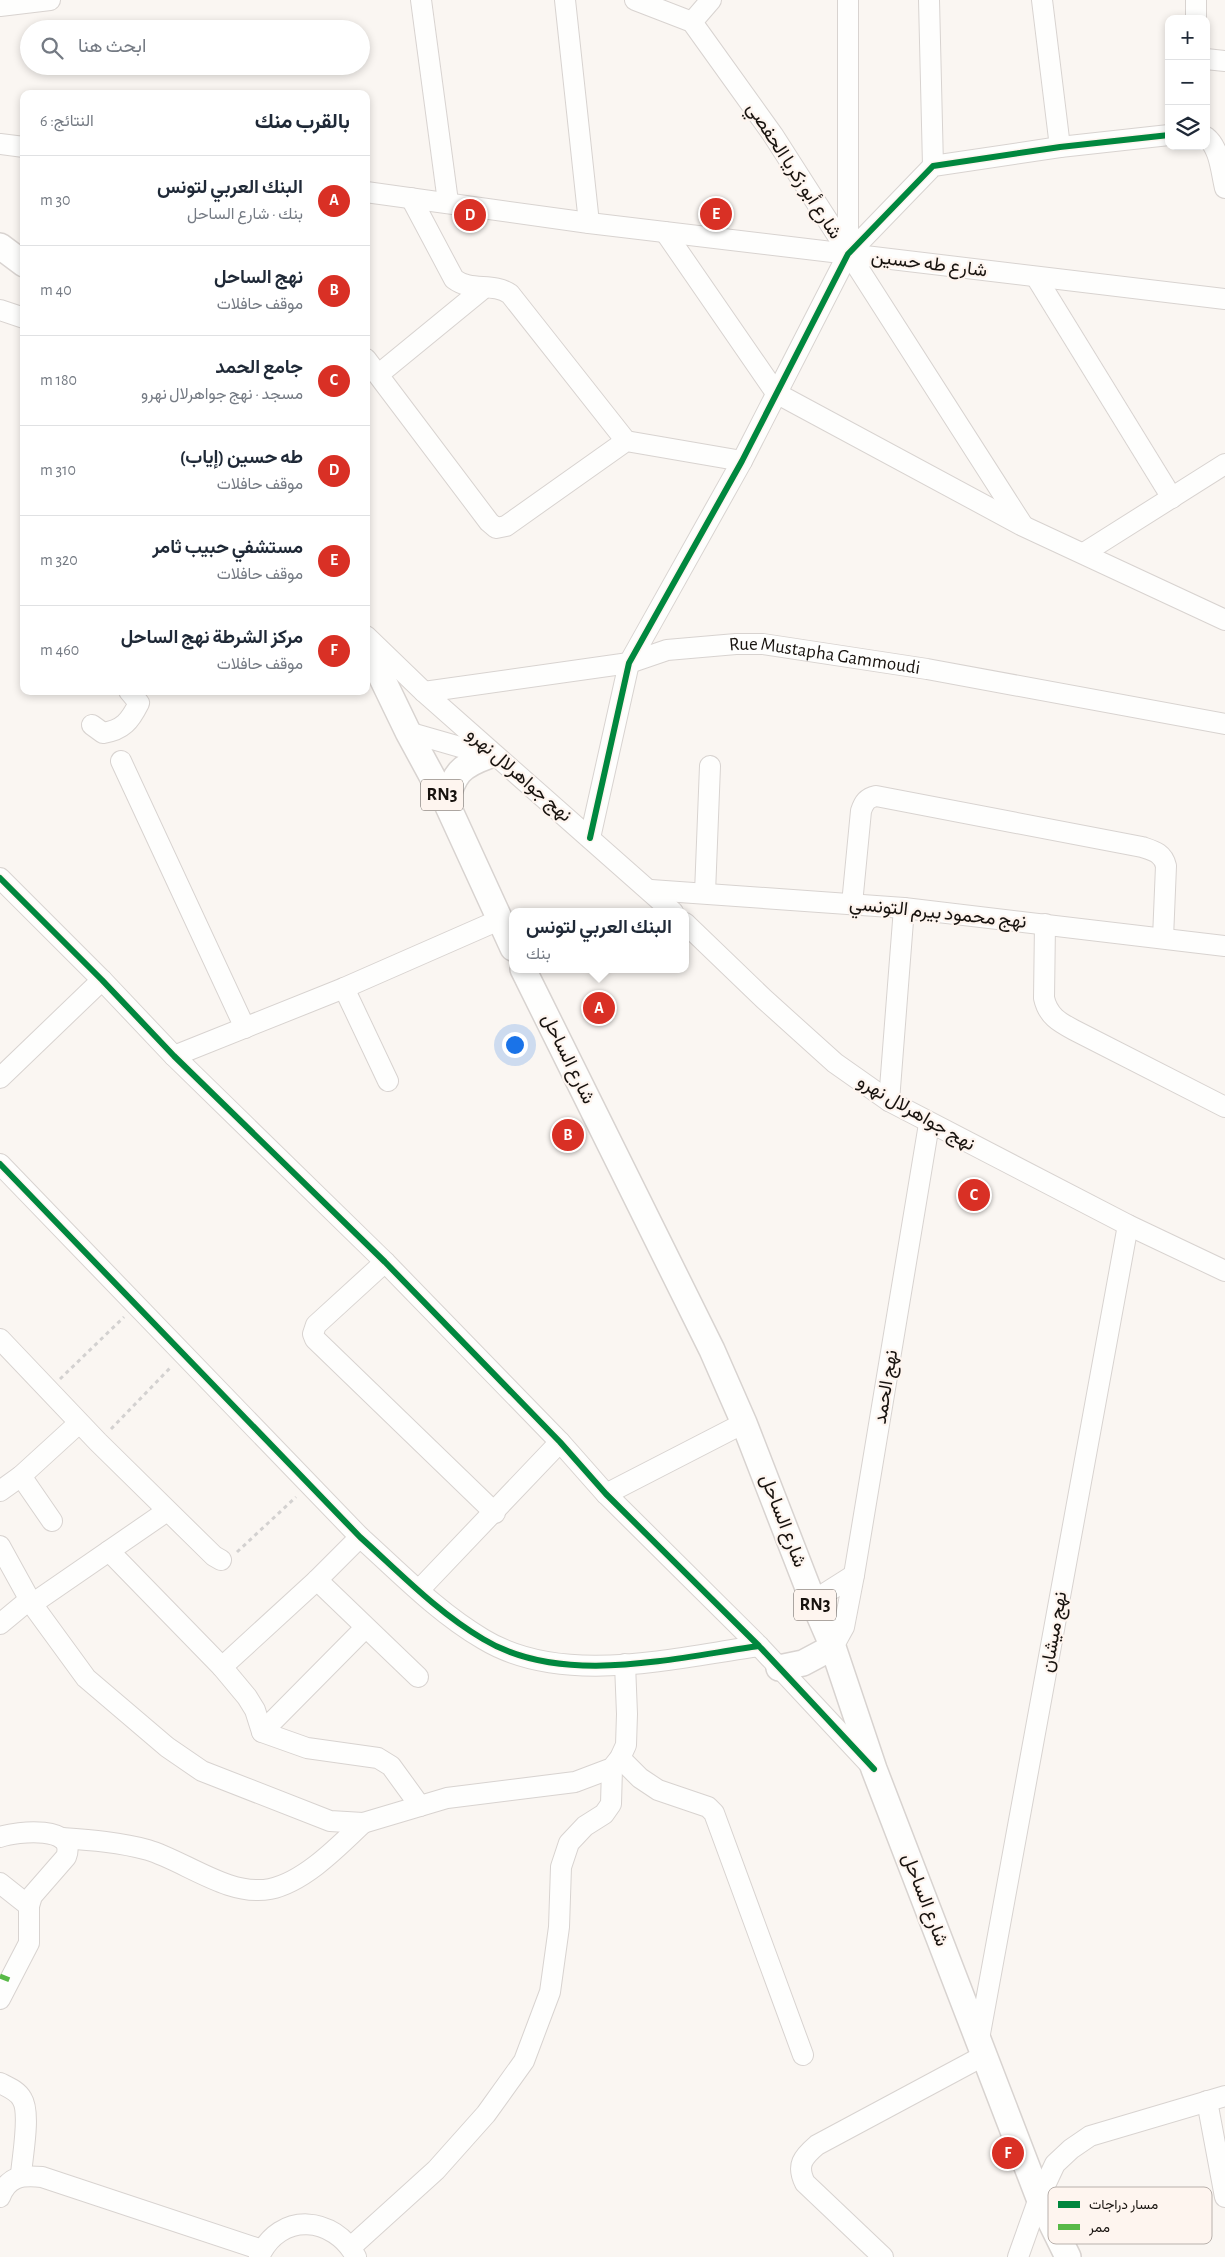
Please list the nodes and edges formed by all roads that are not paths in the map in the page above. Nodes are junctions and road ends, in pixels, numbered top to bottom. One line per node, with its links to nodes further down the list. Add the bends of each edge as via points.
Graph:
1 (50, 0): 10 (street)
2 (420, 0): 24 (street)
3 (565, 0): 25 (street)
4 (635, 0): 12 (street)
5 (711, 0): 12 (street)
6 (848, 0): 28 (street)
7 (929, 0): 20 (street)
8 (1042, 0): 19 (street)
9 (1196, 0): 11 (street)
10 (0, 6)
11 (1196, 15)
12 (692, 22): 28 (street, شارع أبو زكريا الحفصي, via 774,135)
13 (1210, 60): 14 (street)
14 (1225, 61)
15 (1165, 135): 19 (street)
16 (1210, 140): 21 (street)
17 (0, 144): 18 (street)
18 (20, 146)
19 (1060, 147): 20 (street)
20 (933, 166): 28 (street)
21 (1225, 188)
22 (370, 193): 23 (street, شارع طه حسين)
23 (411, 198): 24 (street, شارع طه حسين); 31 (street, via 454,279 467,286)
24 (448, 202): 25 (street, شارع طه حسين)
25 (589, 223): 26 (street, شارع طه حسين)
26 (665, 232): 28 (street, شارع طه حسين); 37 (street)
27 (0, 246): 29 (main road)
28 (848, 254): 30 (street, شارع طه حسين); 37 (street); 42 (street, شارع أبو زكريا الحفصي)
29 (20, 261)
30 (1036, 277): 32 (street, شارع طه حسين); 41 (street)
31 (484, 288): 36 (street); 38 (street, via 497,288 510,294)
32 (1225, 299)
33 (0, 310): 34 (street)
34 (20, 317)
35 (370, 364): 36 (street)
36 (379, 374): 38 (street, via 496,528 506,526)
37 (776, 393): 39 (street); 42 (street)
38 (626, 441): 39 (street)
39 (742, 461): 47 (street)
40 (1225, 464): 41 (street)
41 (1172, 498): 43 (street)
42 (1023, 526): 43 (street)
43 (1084, 553): 44 (street)
44 (1225, 620)
45 (370, 640): 48 (street, نهج جواهرلال نهرو)
46 (370, 653): 52 (main road, RN3)
47 (629, 663): 48 (street, Rue Mustapha Gammoudi); 50 (street, Rue Mustapha Gammoudi, via 667,650 764,644 927,669); 57 (street)
48 (424, 692): 53 (street, نهج جواهرلال نهرو)
49 (133, 695): 51 (street, via 139,703 133,716 118,731 103,733)
50 (1225, 724)
51 (92, 725)
52 (408, 732): 53 (street); 56 (main road, RN3)
53 (496, 758): 56 (main road, via 471,762 461,770 452,781); 57 (street, نهج جواهرلال نهرو)
54 (121, 761): 73 (street)
55 (710, 766): 60 (street)
56 (446, 802): 64 (main road, RN3)
57 (590, 838): 59 (street, نهج جواهرلال نهرو)
58 (0, 878): 71 (street)
59 (651, 890): 60 (street, نهج محمود بيرم التونسي); 62 (street, نهج جواهرلال نهرو)
60 (705, 893): 61 (street, نهج محمود بيرم التونسي)
61 (852, 904): 63 (street, نهج محمود بيرم التونسي); 67 (street, via 861,811 863,803 876,796 1157,852 1166,866)
62 (669, 908)
63 (904, 908): 65 (street, نهج محمود بيرم التونسي); 77 (street)
64 (499, 920): 68 (main road, RN3); 72 (street)
65 (1045, 924): 67 (street, نهج محمود بيرم التونسي); 78 (street, via 1044,998 1051,1016)
66 (689, 927): 77 (street, نهج جواهرلال نهرو, via 835,1063)
67 (1163, 938): 69 (street, نهج محمود بيرم التونسي)
68 (509, 940)
69 (1225, 946)
70 (525, 973): 86 (main road, شارع الساحل / RN3, via 712,1350)
71 (102, 980): 74 (street); 75 (street)
72 (344, 988): 73 (street); 76 (street)
73 (245, 1028): 74 (street)
74 (174, 1056): 82 (street)
75 (0, 1078)
76 (388, 1081)
77 (888, 1101): 79 (street, نهج جواهرلال نهرو)
78 (1225, 1107)
79 (929, 1124): 81 (street, نهج جواهرلال نهرو); 98 (street, نهج الحمد)
80 (0, 1164): 94 (street)
81 (1128, 1225): 83 (street, نهج جواهرلال نهرو); 122 (street, نهج ميشان)
82 (385, 1262): 87 (street); 92 (street, via 316,1324 315,1339)
83 (1225, 1271)
84 (0, 1339): 85 (street)
85 (80, 1423): 88 (street); 91 (street)
86 (744, 1423): 90 (street); 101 (main road, شارع الساحل / RN3)
87 (560, 1442): 90 (street); 92 (street)
88 (21, 1476): 89 (street); 93 (street)
89 (0, 1491)
90 (606, 1494): 105 (street)
91 (167, 1511): 96 (street); 97 (street)
92 (495, 1513): 100 (street)
93 (52, 1521)
94 (360, 1537): 99 (street); 100 (street)
95 (0, 1546): 102 (street)
96 (109, 1551): 102 (street); 108 (street)
97 (221, 1560)
98 (854, 1575): 101 (street); 106 (street, نهج الحمد, via 844,1627)
99 (317, 1580): 104 (street); 108 (street)
100 (419, 1590): 107 (street, via 484,1640 517,1655 551,1663)
101 (813, 1600): 106 (main road, شارع الساحل / RN3)
102 (30, 1602): 103 (street); 115 (street, via 86,1678 167,1747 202,1772 330,1821)
103 (0, 1624)
104 (365, 1628): 110 (street); 111 (street)
105 (759, 1646): 107 (street); 109 (street)
106 (833, 1647): 109 (main road, via 804,1663); 113 (main road, شارع الساحل / RN3)
107 (625, 1664): 112 (street, via 626,1745)
108 (222, 1667): 111 (street, via 247,1696)
109 (779, 1668): 113 (street)
110 (418, 1677)
111 (262, 1732): 114 (street, via 307,1748 378,1758 391,1766)
112 (616, 1763): 114 (street, via 575,1782 484,1792); 123 (street, via 658,1790 708,1807 714,1813); 132 (street, via 611,1804 604,1814 585,1826 569,1843 562,1867 559,1927 550,1992 524,2061 486,2114 436,2170)
113 (874, 1769): 122 (main road, شارع الساحل / RN3)
114 (420, 1806): 115 (street)
115 (362, 1823): 117 (street, via 315,1866 269,1889 245,1888 206,1877 148,1850 117,1843)
116 (0, 1837): 117 (street, via 14,1832 30,1832)
117 (61, 1838): 119 (street, via 68,1844 66,1857 32,1896)
118 (0, 1883): 119 (street)
119 (29, 1906): 120 (street, via 29,1943)
120 (5, 1978): 121 (street)
121 (0, 1999)
122 (982, 2047): 128 (main road, شارع الساحل / RN3); 134 (street, via 817,2145 800,2164 800,2174 805,2182)
123 (803, 2055)
124 (0, 2083): 126 (street, via 12,2088 23,2100 26,2113)
125 (1216, 2098): 128 (street, via 1090,2136 1055,2164); 129 (street)
126 (21, 2175): 127 (street, via 4,2187); 133 (street, via 42,2177)
127 (0, 2197)
128 (1039, 2198): 130 (main road, شارع الساحل / RN3); 135 (street)
129 (1225, 2198)
130 (1048, 2216)
131 (1062, 2244): 136 (main road, شارع الساحل / RN3)
132 (353, 2252): 133 (street, via 333,2231 310,2224 282,2231)
133 (260, 2254)
134 (883, 2257)
135 (1018, 2257)
136 (1068, 2257)

